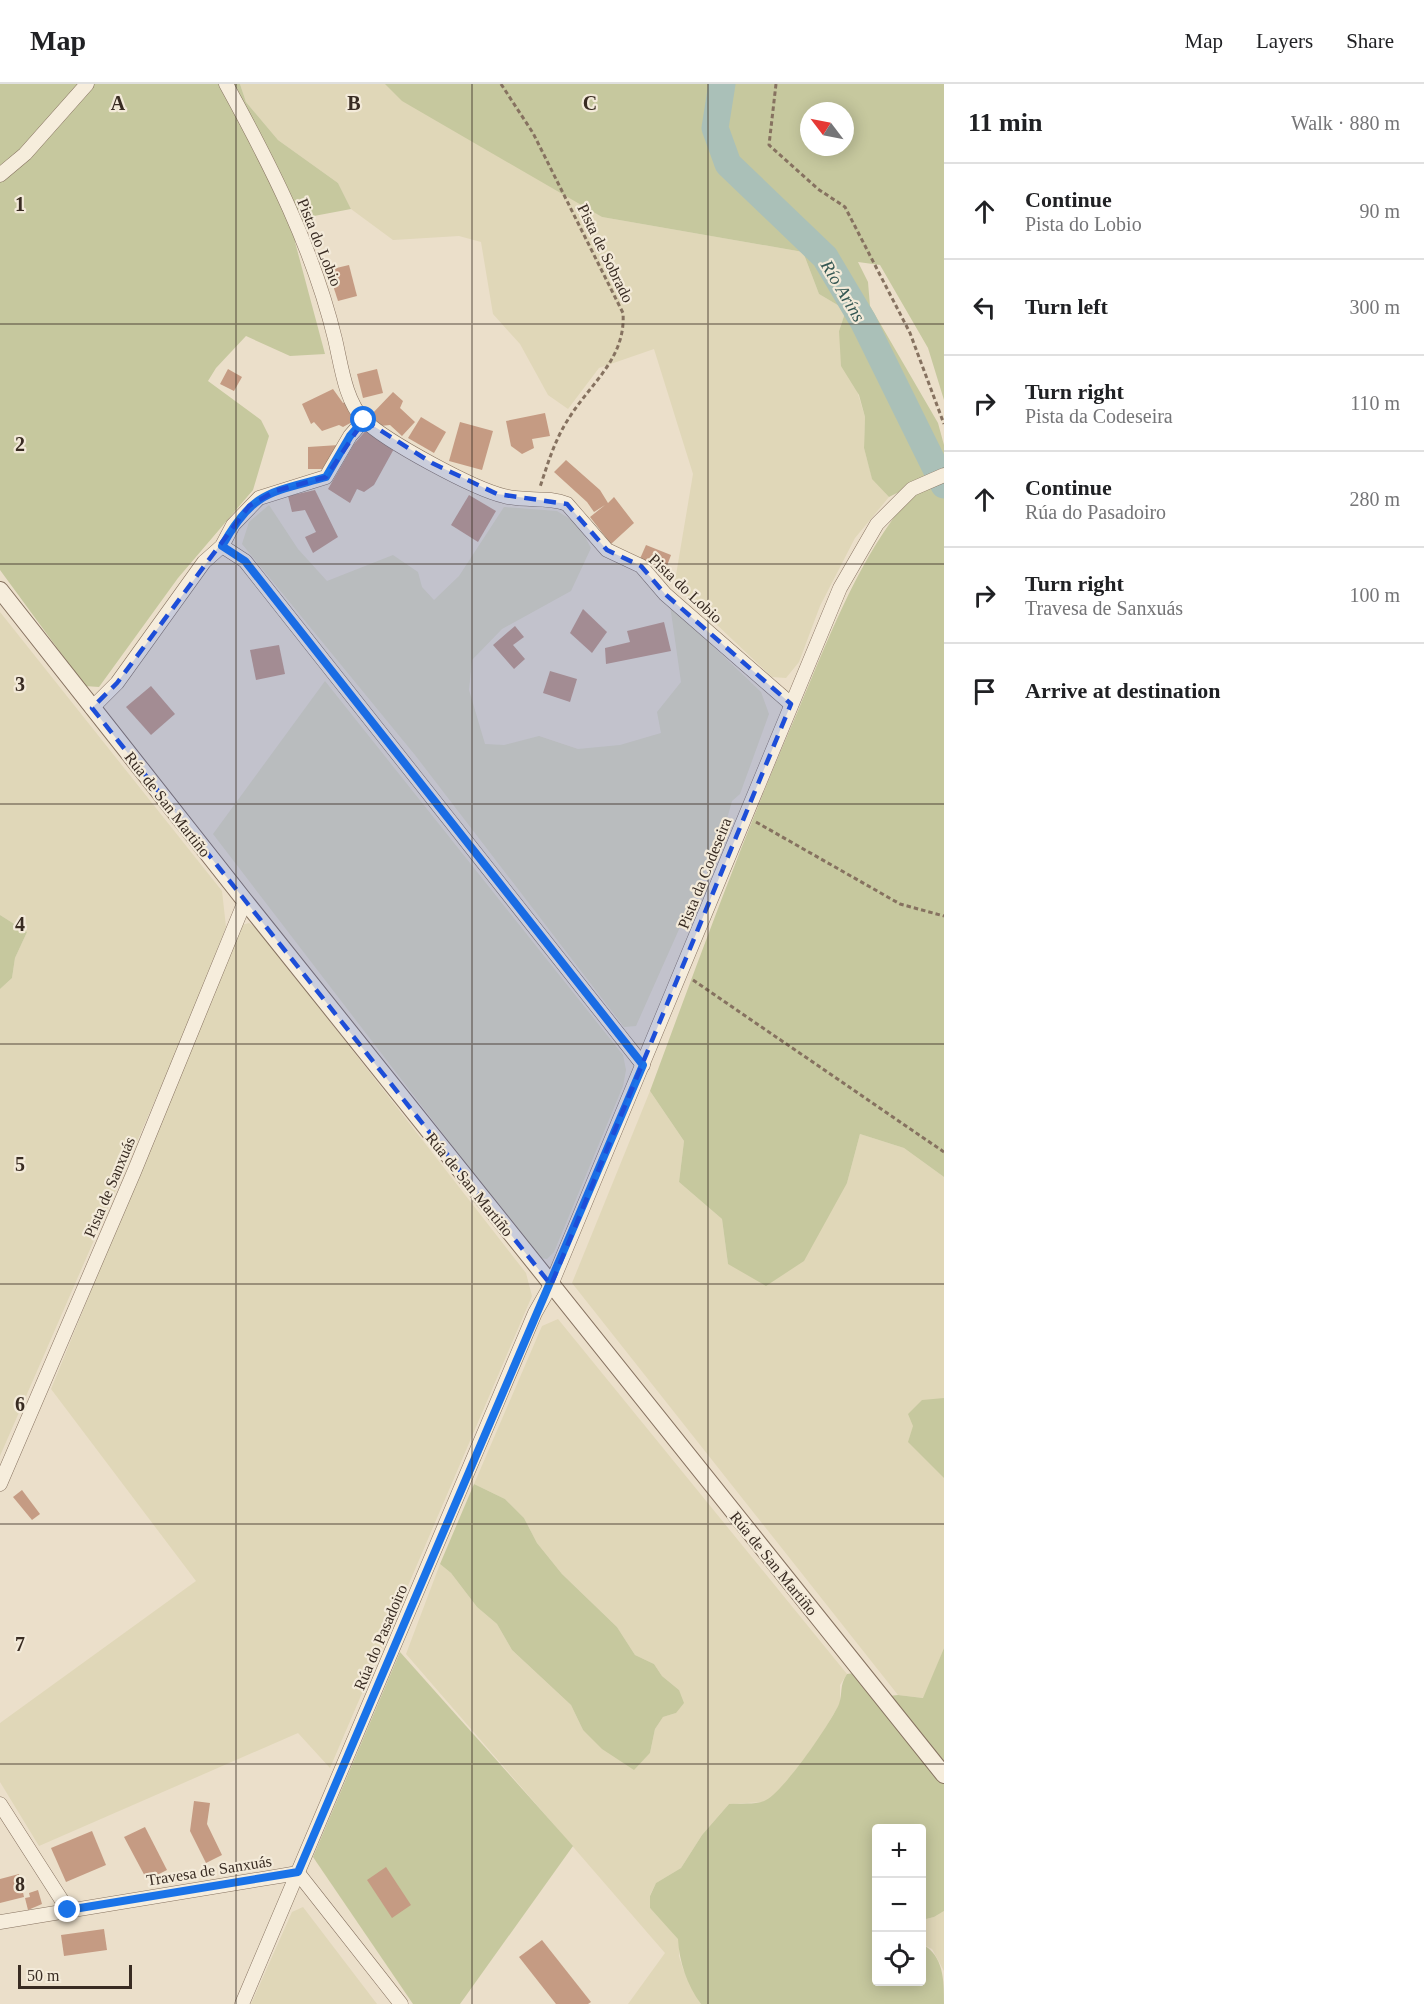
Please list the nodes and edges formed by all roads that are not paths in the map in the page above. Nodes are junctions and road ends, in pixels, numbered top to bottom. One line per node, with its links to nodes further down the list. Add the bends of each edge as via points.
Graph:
1 (87, 84): 3 (street, via 25,154)
2 (226, 84): 4 (street, Pista do Lobio, via 261,146 307,246 322,288 345,381)
3 (0, 175)
4 (364, 420): 6 (street, via 326,477 259,498 233,525); 8 (street, Pista do Lobio, via 432,463 497,494 560,501 574,509 601,544 641,566 665,594)
5 (944, 475): 8 (street, Pista da Codeseira, via 912,489 877,524 845,579)
6 (222, 546): 9 (street, via 204,562 117,683); 11 (street, via 245,561)
7 (0, 590): 9 (street, Rúa de San Martiño)
8 (791, 704): 11 (street, Pista da Codeseira)
9 (92, 708): 10 (street, Rúa de San Martiño)
10 (245, 901): 12 (street, Rúa de San Martiño); 13 (street, Pista de Sanxuás)
11 (643, 1065): 12 (street, Pista da Codeseira)
12 (551, 1285): 14 (street, Rúa de San Martiño); 16 (street, Rúa do Pasadoiro, via 535,1313)
13 (0, 1484)
14 (944, 1775)
15 (0, 1804): 17 (street)
16 (298, 1872): 17 (street, Travesa de Sanxuás); 19 (street, Rúa do Pasadoiro); 20 (street)
17 (68, 1910): 18 (street, Travesa de Sanxuás)
18 (0, 1922)
19 (242, 2004)
20 (401, 2004)

